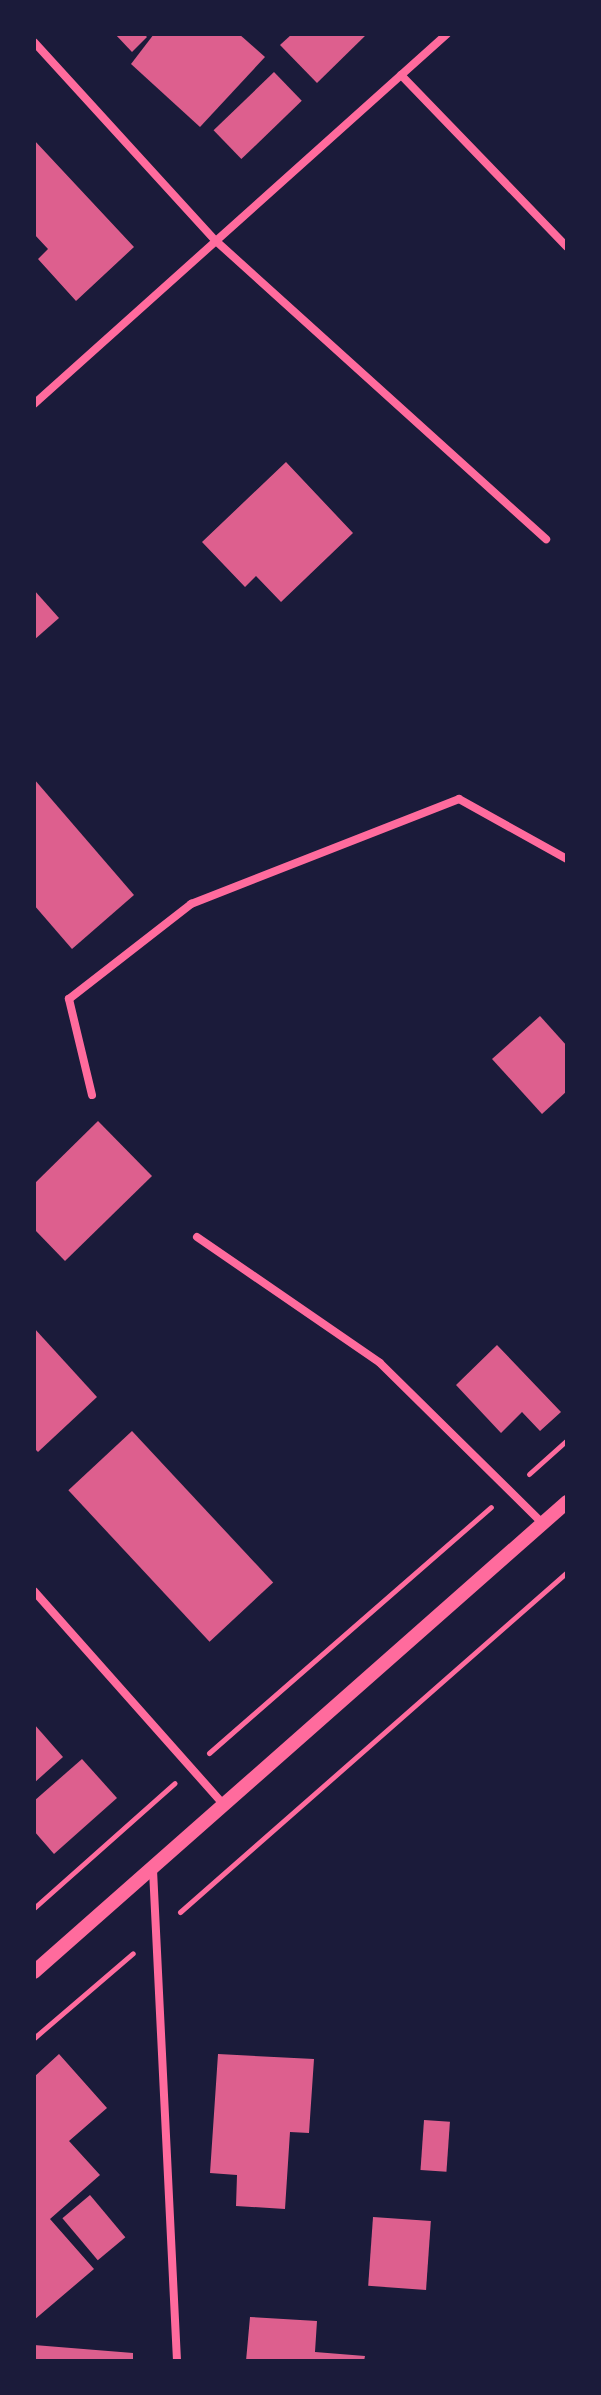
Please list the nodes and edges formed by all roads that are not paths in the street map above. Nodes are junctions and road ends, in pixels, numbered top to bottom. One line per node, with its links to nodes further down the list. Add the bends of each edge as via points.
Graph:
1 (447, 34): 3 (street)
2 (34, 42): 4 (street)
3 (401, 75): 4 (street); 5 (street)
4 (216, 241): 6 (street); 7 (street)
5 (567, 247)
6 (34, 404)
7 (546, 539)
8 (567, 859): 9 (street, via 459,799 191,904 69,999)
9 (92, 1095)
10 (197, 1237): 12 (street, via 380,1363)
11 (567, 1502): 12 (street)
12 (542, 1523): 14 (street)
13 (34, 1591): 14 (street)
14 (224, 1805): 15 (street)
15 (153, 1870): 16 (street); 17 (street)
16 (34, 1972)
17 (177, 2361)

